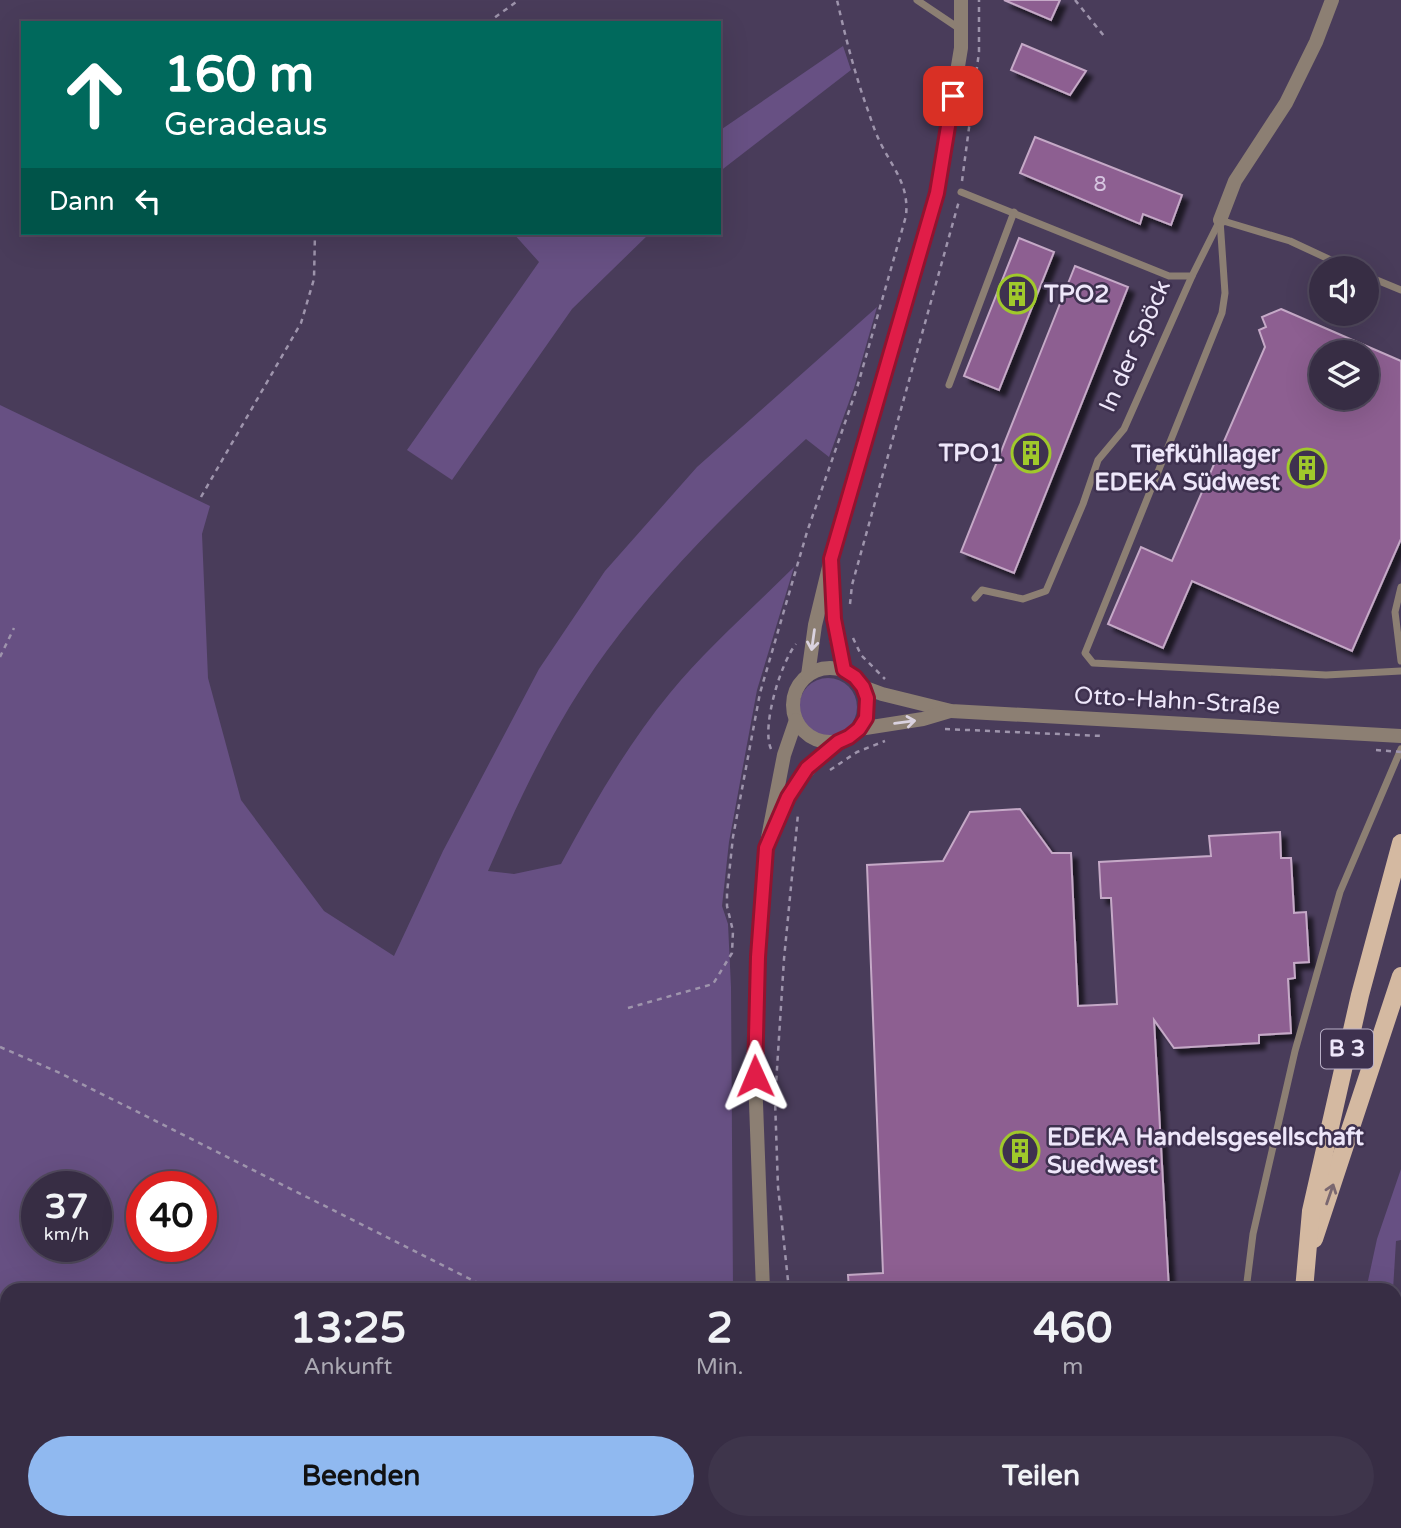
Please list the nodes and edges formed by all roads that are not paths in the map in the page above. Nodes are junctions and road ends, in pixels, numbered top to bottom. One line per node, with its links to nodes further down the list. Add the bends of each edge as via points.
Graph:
1 (917, 0): 4 (lane)
2 (961, 0): 4 (street)
3 (1332, 0): 7 (street, In der Spöck, via 1286,103 1235,181)
4 (961, 30): 13 (street, via 937,193)
5 (961, 192): 6 (lane, In der Spöck)
6 (1014, 212): 9 (lane, In der Spöck, via 1169,275); 12 (lane)
7 (1220, 220): 8 (lane); 9 (lane, In der Spöck); 18 (lane, via 1222,313 1085,653 1093,663 1326,675)
8 (1322, 256)
9 (1192, 276): 15 (lane, In der Spöck, via 1124,429 1098,460 1046,591 1023,599 982,590)
10 (1379, 281): 11 (lane)
11 (1401, 290)
12 (949, 386)
13 (831, 559): 17 (street, via 836,638); 19 (street, one-way to 19)
14 (1401, 587): 16 (lane, via 1395,612)
15 (975, 598)
16 (1401, 661)
17 (844, 670): 19 (street, via 819,669); 20 (street)
18 (1401, 671)
19 (808, 675): 22 (street, via 794,695)
20 (863, 687): 21 (street, Otto-Hahn-Straße); 23 (street, via 868,711)
21 (951, 711): 23 (street, Otto-Hahn-Straße, one-way to 21); 24 (street, Otto-Hahn-Straße)
22 (796, 720): 25 (street, via 813,738); 28 (street, via 784,755)
23 (859, 729): 25 (street)
24 (1401, 736)
25 (838, 742): 28 (street, via 807,768 788,797)
26 (1401, 750): 32 (lane, via 1340,892 1295,1051 1253,1234)
27 (1401, 843): 30 (main road, B 3, via 1360,995 1314,1198)
28 (766, 848): 31 (street, via 754,1049)
29 (1401, 976): 30 (main road, B 3, one-way to 29)
30 (1307, 1258): 33 (main road, B 3)
31 (763, 1283)
32 (1247, 1283)
33 (1305, 1283)

